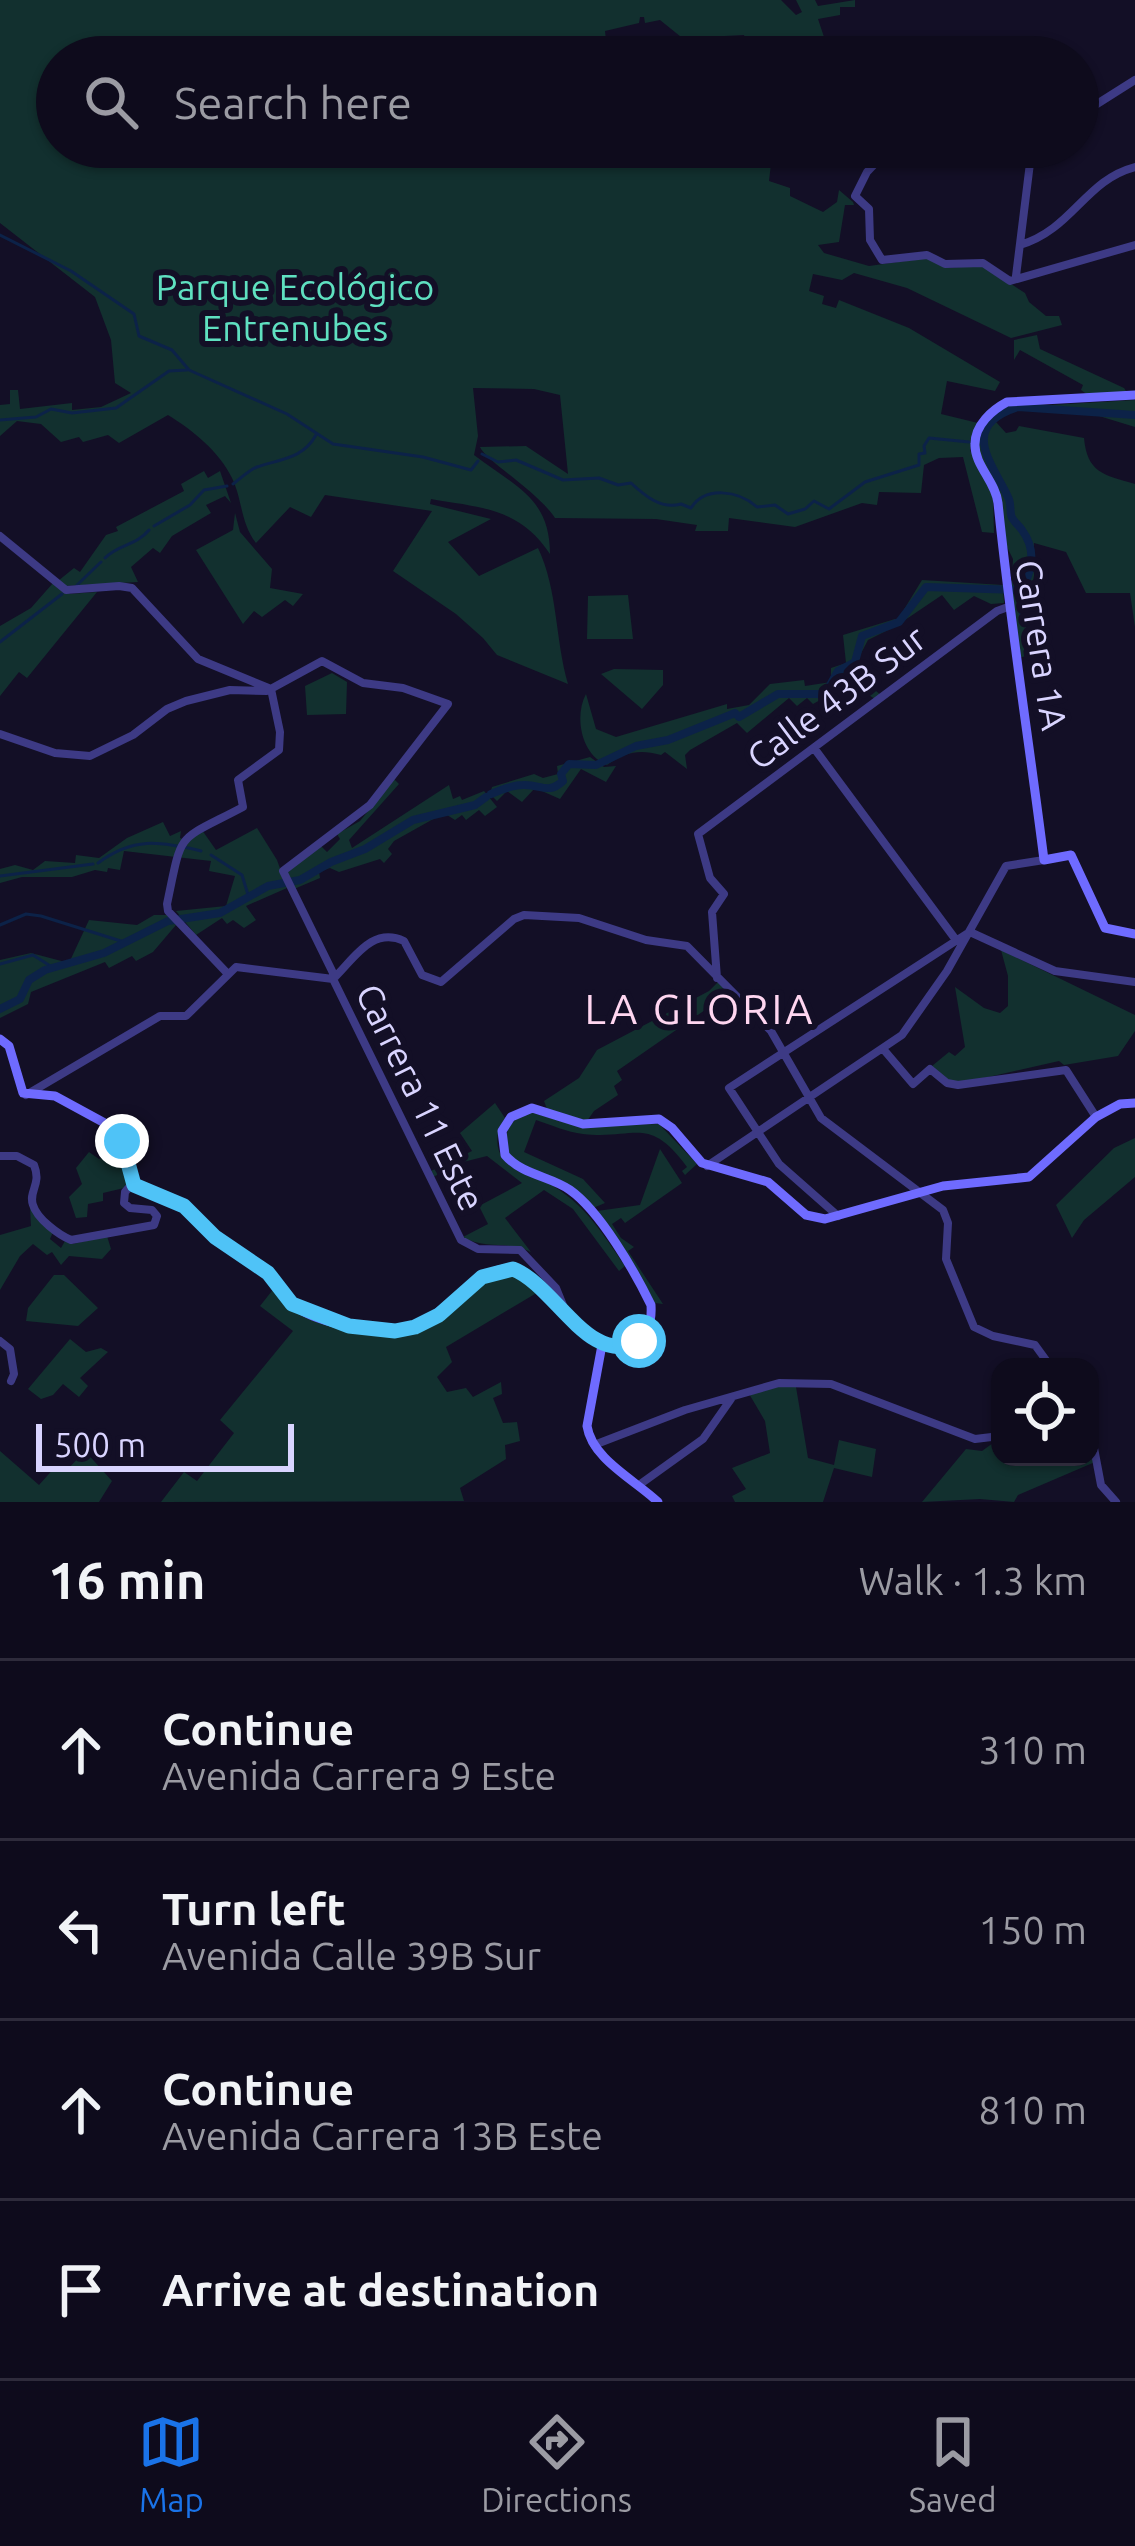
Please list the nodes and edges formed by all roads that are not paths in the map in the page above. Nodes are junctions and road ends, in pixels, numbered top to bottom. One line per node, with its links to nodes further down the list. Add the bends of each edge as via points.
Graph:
1 (1135, 80): 2 (street)
2 (1099, 103)
3 (1135, 167): 6 (street, via 1106,178 1046,237)
4 (871, 168): 8 (street, via 855,196 869,209 869,237 880,259 983,262 1008,280)
5 (1029, 168): 6 (street)
6 (1020, 245): 8 (street)
7 (1135, 245): 8 (street)
8 (1016, 277)
9 (1133, 396): 11 (main road, Carrera 1A, via 1012,400 994,410 975,441 996,494)
10 (0, 536): 12 (street, via 71,592 118,586 141,594 192,654)
11 (1008, 598): 14 (street, Calle 43B Sur); 15 (main road, Carrera 1A)
12 (271, 689): 13 (street, via 186,701 90,756 52,753); 19 (street, via 279,750 237,782 244,805 182,840 167,904); 20 (street, Carrera 11 Este, via 327,662 358,681 448,704 370,805 286,867)
13 (0, 734)
14 (814, 748): 18 (street); 21 (street, Calle 43B Sur, via 698,834 710,878 724,894 712,912)
15 (1044, 860): 16 (street, via 1006,866); 17 (main road, via 1071,855 1105,928)
16 (970, 932): 18 (street); 22 (street, via 1055,971); 24 (street, via 908,1028)
17 (1135, 934)
18 (956, 940): 25 (street)
19 (232, 970): 20 (street); 26 (street, via 186,1016 160,1016)
20 (334, 978): 21 (street, via 368,943 393,937 434,982 451,977 520,916 591,921 679,942); 36 (street, Carrera 11 Este, via 460,1239 478,1249 518,1249)
21 (717, 979): 25 (street)
22 (1135, 982)
23 (0, 1039): 26 (main road)
24 (884, 1050): 27 (street); 29 (street, via 913,1084 930,1069 961,1085 1066,1070)
25 (785, 1052): 27 (street); 30 (street, via 729,1088)
26 (26, 1095): 33 (main road, via 52,1095 112,1126)
27 (810, 1099): 30 (street); 34 (street, via 821,1118)
28 (1135, 1102): 29 (main road)
29 (1096, 1117): 34 (main road, via 1028,1177)
30 (757, 1132): 32 (street); 35 (street, via 779,1164)
31 (0, 1156): 33 (street, via 32,1163 34,1207 61,1236 76,1240 154,1225 155,1213 124,1203)
32 (707, 1166): 35 (main road, via 768,1182 806,1215); 38 (main road, via 652,1118 583,1124 529,1108 505,1125 503,1151 512,1163 587,1206 651,1305 639,1341)
33 (132, 1184): 36 (main road, via 184,1206 266,1271 289,1301 349,1326 395,1331 422,1324 482,1277 509,1268)
34 (918, 1192): 35 (main road); 39 (street, via 946,1215 946,1258 974,1328 1035,1345)
35 (838, 1216)
36 (547, 1287): 38 (main road)
37 (0, 1341): 40 (street, via 10,1349)
38 (602, 1345): 43 (main road, via 587,1426)
39 (1044, 1358)
40 (11, 1381)
41 (737, 1394): 42 (street, via 769,1384 828,1384 971,1437); 43 (street); 45 (street, via 703,1439)
42 (991, 1436)
43 (593, 1445): 45 (main road)
44 (1097, 1466): 47 (street)
45 (639, 1485): 46 (main road)
46 (658, 1502)
47 (1116, 1502)

